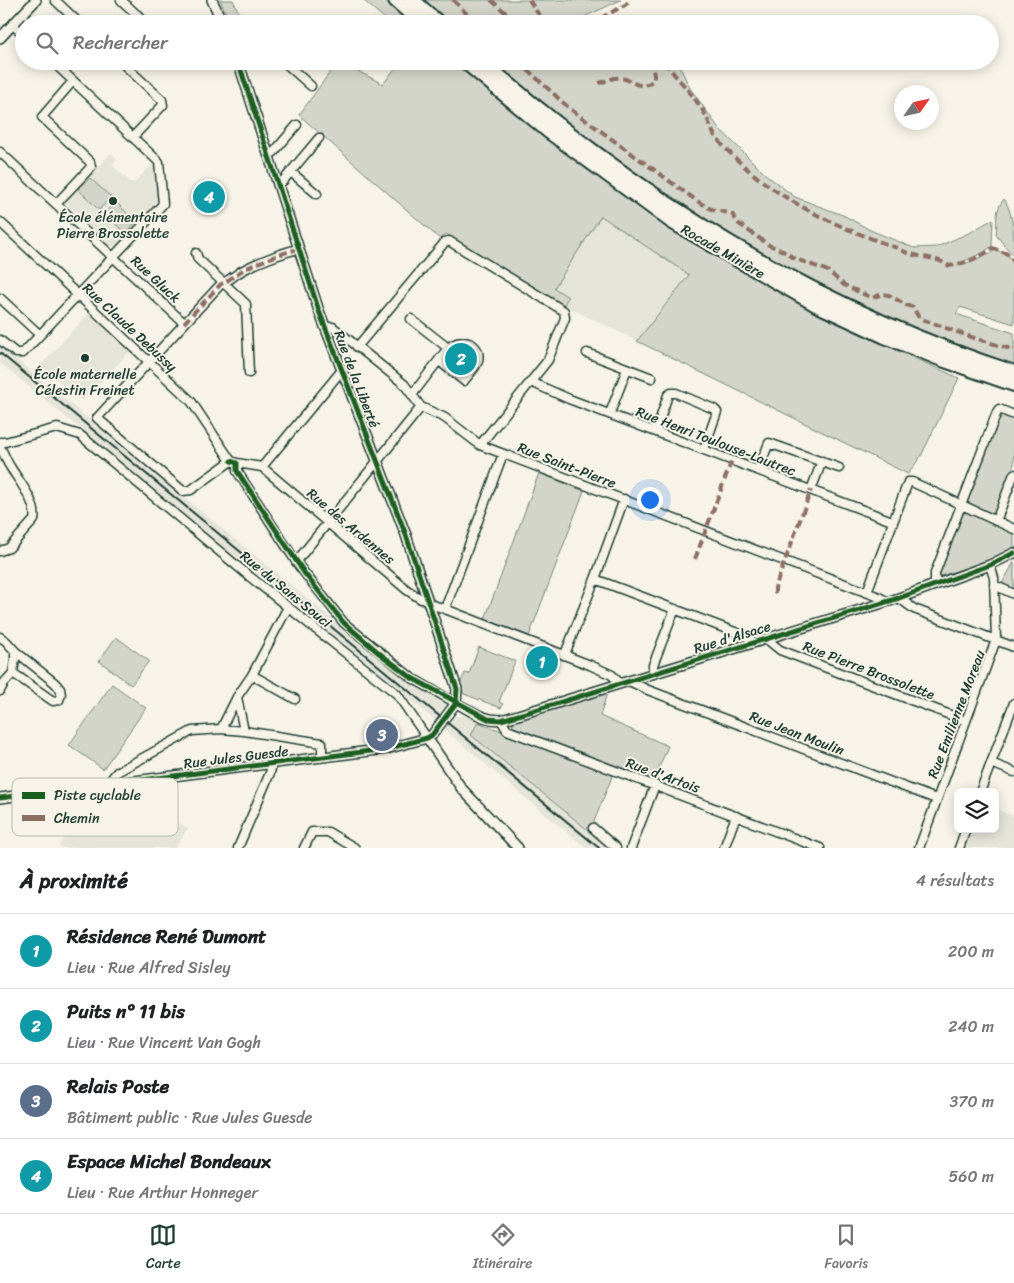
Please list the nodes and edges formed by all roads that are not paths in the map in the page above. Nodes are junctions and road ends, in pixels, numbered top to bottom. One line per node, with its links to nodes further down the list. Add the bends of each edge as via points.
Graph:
1 (36, 0): 7 (street)
2 (56, 0): 8 (street)
3 (122, 0): 9 (street)
4 (212, 0): 10 (street)
5 (396, 0): 11 (highway)
6 (412, 0): 12 (highway)
7 (22, 15)
8 (71, 15)
9 (138, 15)
10 (219, 15)
11 (413, 15)
12 (428, 15)
13 (13, 25): 14 (street)
14 (0, 38)
15 (61, 70): 21 (street)
16 (130, 70): 24 (street, via 162,100 163,105)
17 (242, 70): 27 (street, Rue de la Liberté)
18 (293, 70): 22 (street)
19 (476, 70): 55 (highway, Rocade Minière, via 549,131 673,222 816,304 885,336)
20 (492, 70): 52 (highway, Rocade Minière, via 606,162 656,198 731,244 855,311 917,338)
21 (73, 81): 24 (street); 31 (street, via 42,117 90,162 90,167)
22 (311, 86)
23 (297, 125): 27 (street)
24 (133, 137): 35 (street, via 159,162 163,204)
25 (319, 138): 28 (street)
26 (0, 152): 31 (street, Rue Gluck)
27 (269, 155): 29 (street, Rue de la Liberté)
28 (291, 172): 29 (street); 30 (street)
29 (278, 184): 33 (street, Rue de la Liberté)
30 (317, 194)
31 (56, 204): 35 (street, Rue Gluck)
32 (0, 222): 37 (street, Rue Claude Debussy)
33 (299, 249): 36 (street, via 237,273); 41 (street, Rue de la Liberté)
34 (196, 253): 36 (street, via 198,259)
35 (114, 256): 37 (street); 40 (street, Rue Gluck)
36 (224, 283): 40 (street); 51 (street, via 247,306)
37 (78, 295): 42 (street); 48 (street, Rue Claude Debussy)
38 (0, 298): 42 (street)
39 (411, 319): 45 (street)
40 (184, 323): 48 (street)
41 (325, 328): 44 (street, Rue Saint-Pierre, via 333,327); 50 (street, Rue de la Liberté)
42 (40, 335): 43 (street, via 20,354)
43 (0, 340)
44 (357, 347): 54 (street, via 449,241 564,311 565,318 548,360); 56 (street, Rue Saint-Pierre, via 404,384)
45 (448, 348): 47 (street); 47 (street, via 456,342 468,342 477,351 477,364 464,381)
46 (586, 353): 49 (street)
47 (438, 361): 56 (street)
48 (149, 362): 66 (street, Rue Claude Debussy, via 195,405); 66 (street, via 97,418 183,491 191,490)
49 (627, 369): 53 (street); 58 (street)
50 (342, 370): 67 (street, Rue de la Liberté); 69 (street)
51 (249, 373)
52 (1014, 373)
53 (652, 378)
54 (531, 382): 58 (street, Rue Henri Toulouse-Lautrec); 62 (street)
55 (1014, 384)
56 (412, 395): 57 (street, Rue Saint-Pierre)
57 (421, 407): 62 (street, Rue Saint-Pierre, via 445,418); 67 (street)
58 (610, 414): 60 (street, Rue Henri Toulouse-Lautrec)
59 (1014, 415): 75 (street, via 999,409 997,412)
60 (656, 431): 64 (street, Rue Henri Toulouse-Lautrec); 64 (street, via 668,396 676,393 717,412)
61 (0, 442): 92 (street, Rue du Sans Souci, via 57,428 80,436)
62 (480, 445): 65 (street, Rue Saint-Pierre)
63 (0, 447): 80 (street, via 35,509 34,520 9,548)
64 (704, 449): 71 (street, Rue Henri Toulouse-Lautrec)
65 (503, 454): 74 (street, Rue Saint-Pierre); 93 (street)
66 (234, 462): 69 (street); 82 (street, Rue Claude Debussy)
67 (378, 462): 78 (street); 91 (street, Rue de la Liberté)
68 (822, 462): 70 (street); 71 (street, via 771,443); 73 (street)
69 (262, 467): 78 (street, Rue des Ardennes)
70 (839, 468)
71 (758, 470): 73 (street, Rue Henri Toulouse-Lautrec)
72 (1014, 474): 77 (street)
73 (811, 490): 76 (street, Rue Henri Toulouse-Lautrec)
74 (624, 500): 84 (street); 87 (street, Rue Saint-Pierre)
75 (961, 505): 76 (street, via 908,482); 77 (street); 85 (street, via 935,573)
76 (892, 522): 87 (street)
77 (996, 522): 79 (street)
78 (328, 523): 82 (street); 91 (street, Rue des Ardennes, via 407,590)
79 (1014, 529)
80 (0, 550)
81 (1014, 553): 83 (street, Rue d'Alsace)
82 (296, 562): 111 (street, Rue Claude Debussy, via 344,623 412,678)
83 (990, 566): 85 (street, Rue d'Alsace); 86 (street, Rue Emilienne Moreau)
84 (595, 579): 94 (street); 101 (street)
85 (934, 585): 89 (street, Rue d'Alsace)
86 (994, 585): 88 (street); 97 (street, Rue Emilienne Moreau)
87 (867, 592): 90 (street, Rue Saint-Pierre)
88 (1014, 594)
89 (899, 598): 90 (street, Rue d'Alsace); 97 (street, via 914,609)
90 (886, 601): 96 (street, Rue d'Alsace)
91 (428, 602): 93 (street, Rue des Ardennes); 111 (street, Rue de la Liberté, via 457,689)
92 (288, 607): 103 (street); 118 (street, Rue du Sans Souci, via 397,694)
93 (445, 608): 101 (street, Rue des Ardennes)
94 (675, 609): 98 (street, via 748,637); 104 (street)
95 (0, 637): 100 (street)
96 (768, 638): 98 (street, Rue d'Alsace); 115 (street, Rue Pierre Brossolette, via 780,650)
97 (996, 640): 99 (street); 115 (street, Rue Emilienne Moreau)
98 (753, 643): 104 (street, Rue d'Alsace)
99 (1014, 647)
100 (15, 651): 102 (street); 102 (street, via 56,683 61,695 53,701)
101 (565, 654): 106 (street, Rue des Ardennes, via 612,675)
102 (12, 673): 108 (street)
103 (252, 675): 109 (street); 110 (street)
104 (649, 675): 105 (street, Rue d'Alsace); 107 (street)
105 (630, 681): 106 (street, Rue d'Alsace); 107 (street, Rue Jean Moulin)
106 (620, 684): 114 (street, Rue d'Alsace)
107 (648, 690): 127 (street, Rue Jean Moulin)
108 (0, 691)
109 (237, 697): 116 (street); 117 (street)
110 (295, 699)
111 (456, 703): 114 (street, via 488,719); 118 (street)
112 (1014, 703): 113 (street)
113 (1012, 713): 120 (street)
114 (501, 720): 125 (street, Rue d'Artois, via 507,730)
115 (966, 720): 127 (street, Rue Emilienne Moreau)
116 (221, 729): 117 (street); 123 (street, via 192,731 117,772)
117 (244, 731): 119 (street, via 322,743)
118 (428, 738): 119 (street, Rue Jules Guesde, via 386,749); 134 (street, via 462,789)
119 (322, 757): 121 (street, Rue Jules Guesde)
120 (991, 763): 122 (street); 126 (street)
121 (272, 764): 124 (street, Rue Jules Guesde); 131 (street)
122 (1014, 772)
123 (112, 778)
124 (153, 778)
125 (655, 785): 128 (street, Rue d'Artois); 136 (street)
126 (982, 788)
127 (936, 799): 139 (street, Rue Emilienne Moreau)
128 (736, 816): 137 (street); 138 (street, Rue d'Artois)
129 (593, 828): 135 (street)
130 (965, 833): 140 (street)
131 (238, 848)
132 (304, 848): 133 (street, via 312,832 328,832)
133 (355, 848)
134 (518, 848)
135 (616, 848)
136 (631, 848)
137 (724, 848)
138 (820, 848)
139 (919, 848)
140 (959, 848)

